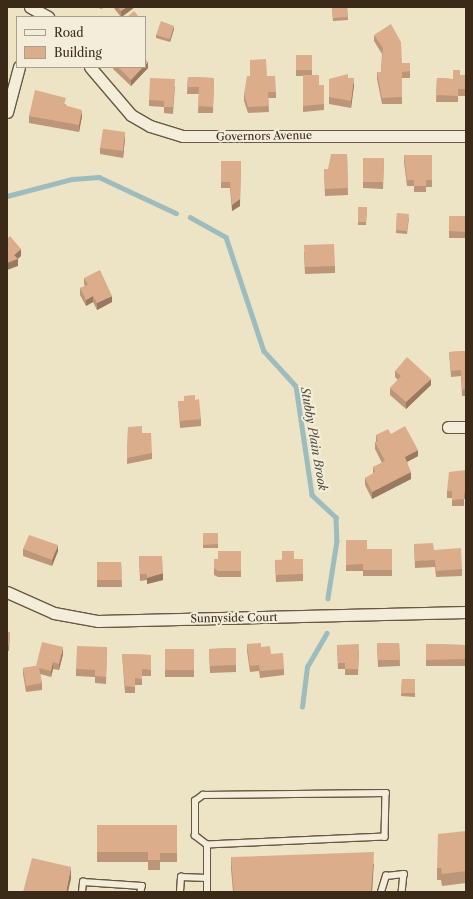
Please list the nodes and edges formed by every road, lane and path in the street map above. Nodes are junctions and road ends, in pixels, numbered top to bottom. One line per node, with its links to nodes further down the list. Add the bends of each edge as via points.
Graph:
1 (32, 11): 2 (street)
2 (45, 16)
3 (19, 68): 5 (street)
4 (91, 68): 6 (street, Governors Avenue, via 135,118 183,136)
5 (7, 112)
6 (466, 136)
7 (448, 427): 8 (street)
8 (466, 427)
9 (7, 592): 10 (street, Sunnyside Court, via 54,613 91,621)
10 (466, 612)
11 (207, 845): 11 (lane, via 385,837 386,793 203,795 195,801 195,836); 12 (lane)
12 (207, 878): 15 (lane, via 180,877); 16 (lane)
13 (82, 892): 14 (lane, via 83,882 142,886)
14 (141, 892)
15 (180, 892)
16 (207, 892)
17 (382, 892): 18 (lane, via 386,876 404,874)
18 (402, 892)

